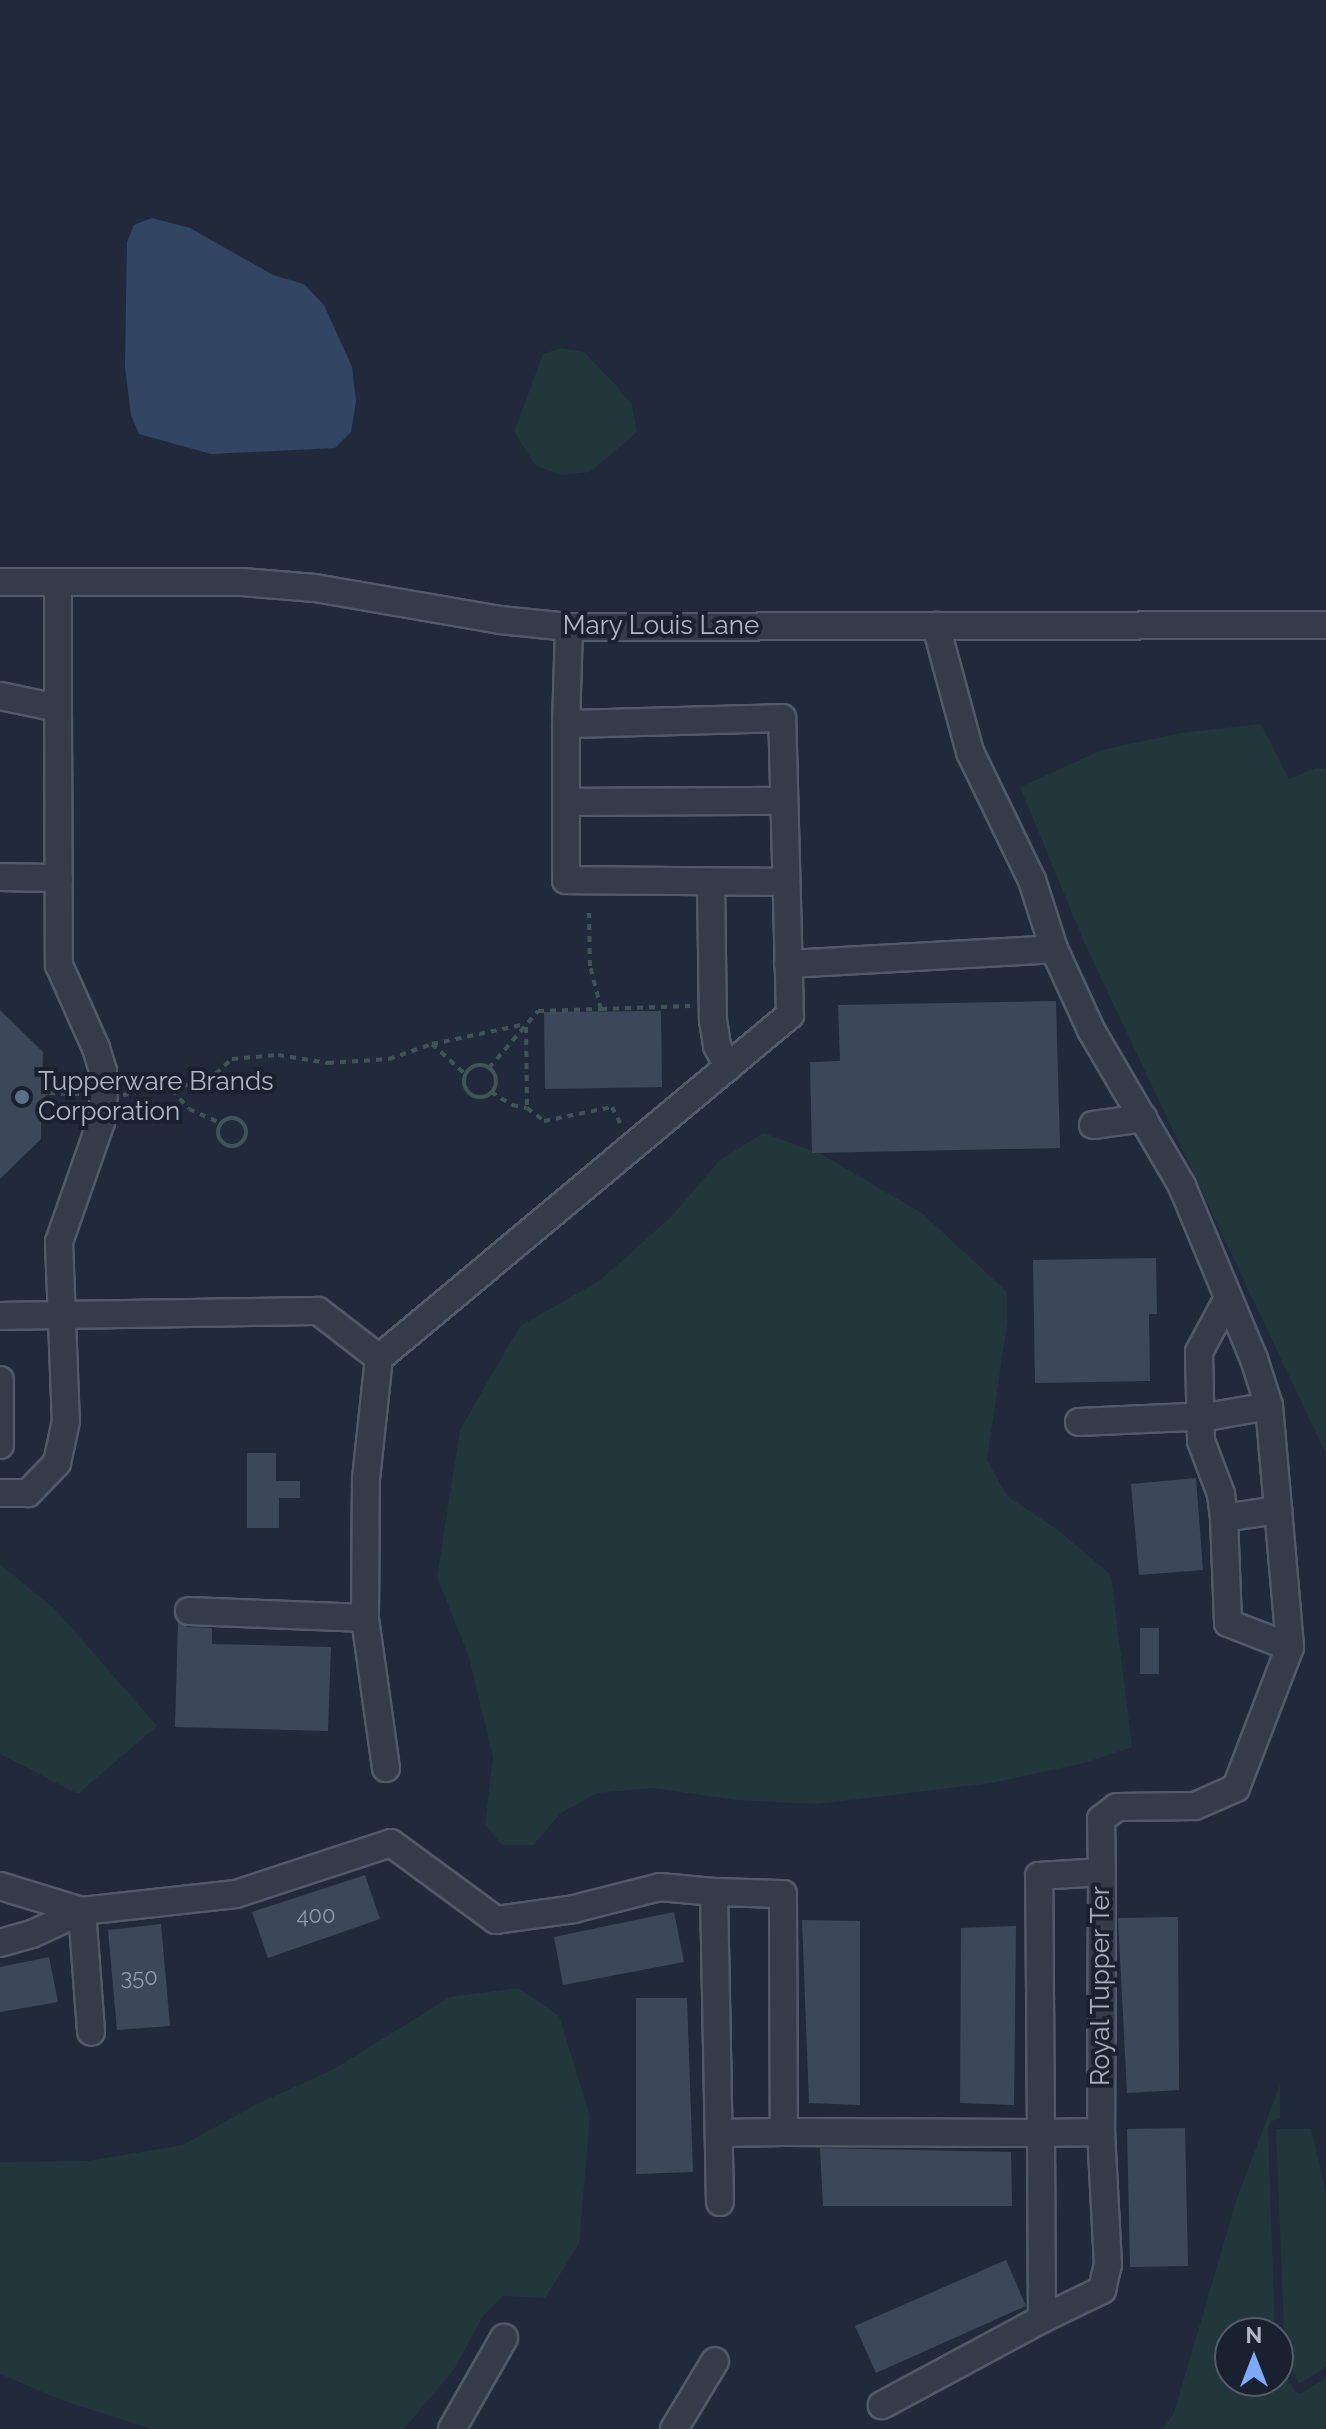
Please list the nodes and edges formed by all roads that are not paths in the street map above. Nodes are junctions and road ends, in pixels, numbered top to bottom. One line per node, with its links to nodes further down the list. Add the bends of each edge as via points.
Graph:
1 (0, 582): 2 (street, Mary Louis Lane)
2 (58, 582): 5 (street, Mary Louis Lane, via 242,582 315,588); 7 (street)
3 (1326, 625): 4 (street, Mary Louis Lane)
4 (936, 626): 5 (street, Mary Louis Lane); 15 (street, via 970,752 1032,880)
5 (569, 627): 8 (street)
6 (0, 696): 7 (street)
7 (58, 708): 12 (street)
8 (566, 724): 9 (street, via 782,718); 10 (street)
9 (784, 801): 10 (street); 14 (street)
10 (566, 802): 13 (street, via 566,880)
11 (0, 877): 12 (street)
12 (59, 878): 21 (street, via 59,965 96,1048 104,1094 101,1122 59,1242)
13 (711, 882): 14 (street); 17 (street, via 713,1020 717,1046)
14 (786, 882): 16 (street)
15 (1054, 949): 16 (street); 18 (street, via 1091,1030)
16 (788, 964): 17 (street, via 790,1015)
17 (728, 1067): 23 (street)
18 (1144, 1118): 19 (street); 20 (street, via 1182,1186)
19 (1093, 1125)
20 (1227, 1300): 25 (street); 26 (street, via 1199,1352)
21 (62, 1315): 22 (street); 23 (street, via 318,1311); 29 (street, via 66,1421 57,1463 28,1493)
22 (0, 1316)
23 (379, 1358): 33 (street, via 366,1479)
24 (0, 1380): 28 (street)
25 (1269, 1406): 26 (street); 30 (street)
26 (1199, 1416): 27 (street); 31 (street, via 1201,1441)
27 (1079, 1422)
28 (0, 1445)
29 (0, 1493)
30 (1278, 1510): 31 (street); 34 (street)
31 (1224, 1518): 34 (street, via 1228,1623)
32 (189, 1611): 33 (street)
33 (365, 1618): 35 (street)
34 (1290, 1647): 36 (street, via 1236,1788 1195,1806 1117,1807 1101,1819)
35 (386, 1768)
36 (1102, 1872): 43 (street, Royal Tupper Ter); 45 (street, Royal Tupper Ter, via 1039,1876)
37 (0, 1886): 39 (street)
38 (714, 1892): 39 (street, via 660,1887 574,1909 496,1920 391,1843 236,1894); 42 (street, via 783,1894); 44 (street)
39 (82, 1911): 40 (street); 41 (street)
40 (0, 1943)
41 (91, 2032)
42 (784, 2132): 44 (street); 45 (street)
43 (1101, 2132): 45 (street); 47 (street, Royal Tupper Ter, via 1108,2265 1102,2290)
44 (720, 2133): 46 (street)
45 (1041, 2133): 47 (street, Royal Tupper Ter)
46 (720, 2202)
47 (1042, 2319): 50 (street, Royal Tupper Ter)
48 (504, 2338): 51 (street)
49 (715, 2361): 52 (street)
50 (882, 2405)
51 (452, 2429)
52 (674, 2429)

